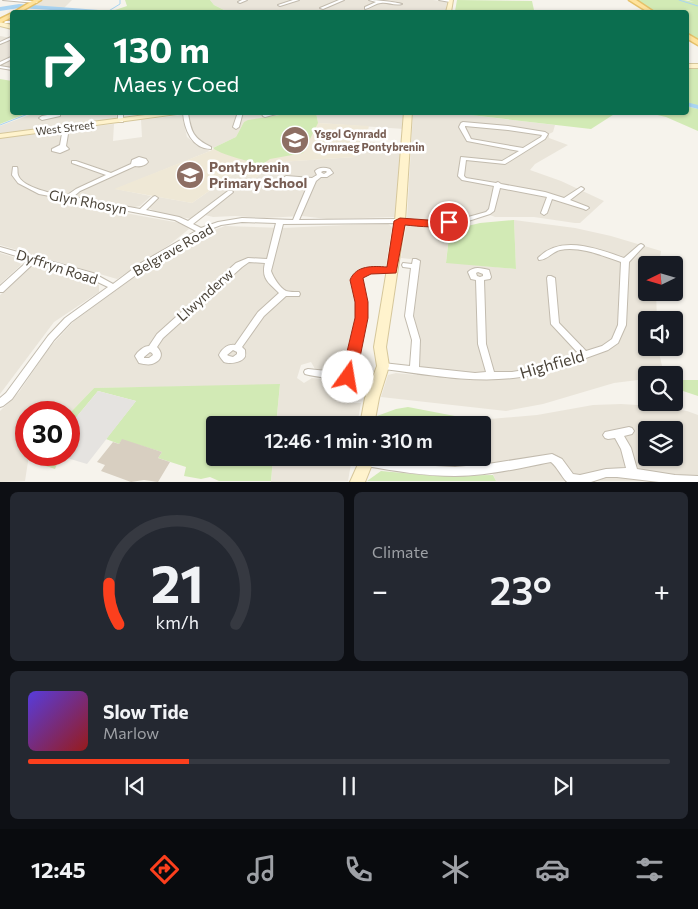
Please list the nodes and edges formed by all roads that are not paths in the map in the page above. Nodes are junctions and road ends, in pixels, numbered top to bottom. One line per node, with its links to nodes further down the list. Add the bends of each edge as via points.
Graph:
1 (5, 0): 9 (street)
2 (297, 0): 11 (street)
3 (342, 0): 12 (street)
4 (371, 0): 8 (street)
5 (441, 0): 6 (street)
6 (451, 0)
7 (632, 0): 15 (main road)
8 (380, 2): 10 (street); 13 (street)
9 (32, 4): 14 (main road)
10 (392, 4)
11 (280, 5)
12 (325, 7)
13 (366, 8)
14 (21, 10)
15 (648, 10)
16 (58, 115): 22 (street)
17 (120, 115): 24 (street)
18 (169, 115): 24 (main road, West Street)
19 (185, 115): 30 (street, via 192,138)
20 (239, 115): 25 (street)
21 (408, 115): 52 (main road)
22 (50, 117): 23 (street); 27 (street)
23 (42, 118)
24 (121, 121): 26 (main road, West Street)
25 (234, 125)
26 (66, 128): 27 (main road, West Street); 29 (street)
27 (54, 130): 28 (main road, West Street)
28 (0, 136)
29 (63, 146)
30 (209, 148)
31 (524, 150): 31 (street, via 468,140 462,125 545,134 544,138); 41 (street, via 503,163 463,158 461,176 464,179)
32 (75, 164): 36 (street)
33 (135, 164): 36 (street)
34 (17, 170): 45 (street, Glyn Rhosyn, via 17,178 28,187)
35 (298, 171): 39 (street)
36 (111, 175): 45 (street)
37 (320, 175): 40 (street)
38 (286, 178): 39 (street)
39 (294, 179): 40 (street)
40 (313, 180): 53 (street)
41 (498, 184): 44 (street); 52 (street, Belgrave Road, via 492,210 488,214 428,224)
42 (581, 189): 47 (street)
43 (230, 192): 54 (street)
44 (550, 196): 47 (street); 50 (street)
45 (66, 198): 49 (street, Glyn Rhosyn)
46 (156, 198): 49 (street, Glyn Rhosyn)
47 (566, 200): 48 (street)
48 (586, 208)
49 (141, 212): 54 (street, Glyn Rhosyn)
50 (544, 213)
51 (280, 221): 53 (street, Belgrave Road); 55 (street, Belgrave Road, via 242,220 220,223); 60 (street)
52 (400, 221): 53 (street, Belgrave Road); 63 (main road)
53 (294, 222)
54 (190, 223): 55 (street, Glyn Rhosyn)
55 (201, 231): 66 (street, Belgrave Road, via 144,264)
56 (642, 246): 61 (street)
57 (0, 249): 59 (street, Dyffryn Road)
58 (542, 258): 61 (street, via 551,250 566,247)
59 (34, 259): 66 (street, Dyffryn Road); 67 (street)
60 (269, 261): 68 (street, via 267,271 270,279); 71 (street, Llwynderw, via 248,260 239,264 160,336)
61 (625, 261): 72 (street, Highfield, via 622,325 615,341)
62 (412, 264): 74 (street, via 409,316 416,340)
63 (392, 271): 73 (main road, via 380,347); 77 (street, via 368,270 357,276 362,318)
64 (551, 278): 72 (street, via 555,324)
65 (480, 279): 76 (street, via 482,344)
66 (114, 287): 79 (street, Belgrave Road, via 68,320 9,396)
67 (0, 290)
68 (284, 293): 69 (street); 70 (street, via 261,314)
69 (296, 294)
70 (238, 348)
71 (152, 349)
72 (585, 355): 76 (street, Highfield, via 536,371)
73 (383, 366): 74 (street, Highfield); 80 (main road)
74 (414, 369): 76 (street, Highfield)
75 (308, 372): 77 (street)
76 (491, 376)
77 (348, 377): 78 (street)
78 (362, 378)
79 (0, 403)
80 (369, 416)
81 (629, 431): 84 (street, via 613,434 626,448)
82 (364, 466): 86 (main road)
83 (405, 466): 84 (street, via 465,471 552,458 557,459 567,475 576,480 607,473)
84 (633, 474): 85 (street)
85 (698, 481)
86 (357, 482)

